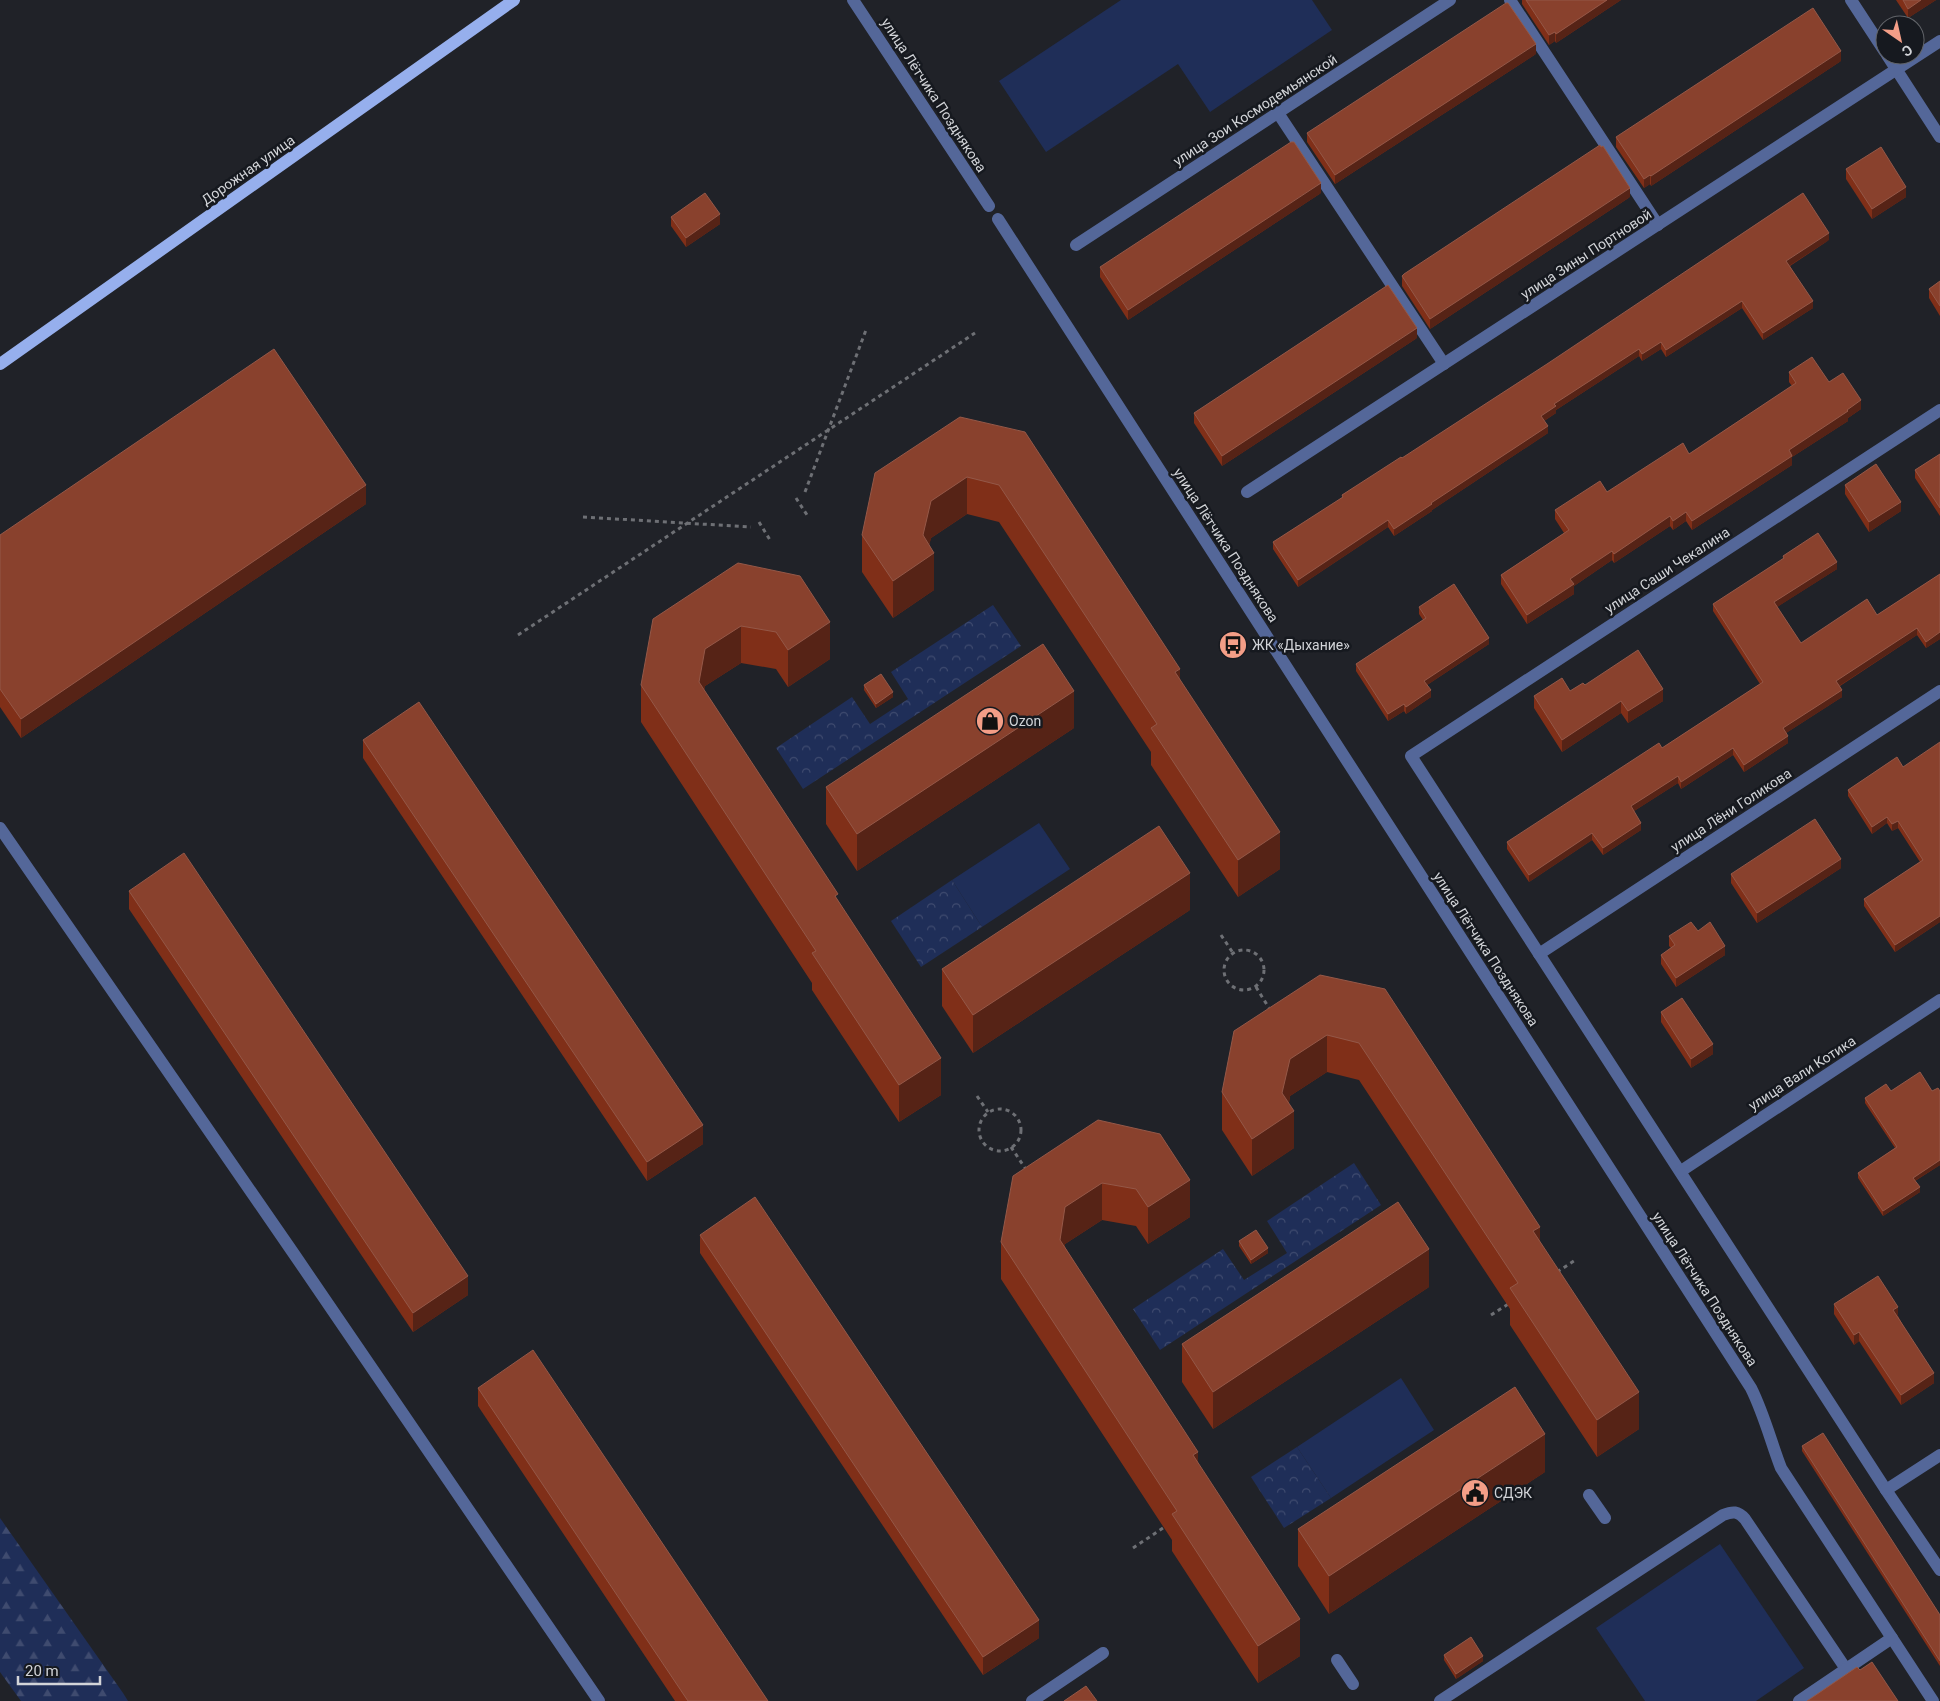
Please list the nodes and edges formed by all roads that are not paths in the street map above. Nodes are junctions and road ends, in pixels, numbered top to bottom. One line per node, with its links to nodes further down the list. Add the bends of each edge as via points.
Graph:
1 (514, 0): 16 (main road, Дорожная улица)
2 (853, 0): 12 (street, улица Лётчика Позднякова)
3 (1450, 0): 10 (street, улица Зои Космодемьянской)
4 (1510, 0): 14 (street)
5 (1850, 0): 6 (street)
6 (1875, 37)
7 (1940, 41): 9 (street, улица Зины Портновой)
8 (1894, 65): 9 (street)
9 (1897, 70): 11 (street); 14 (street, улица Зины Портновой)
10 (1278, 113): 15 (street, улица Зои Космодемьянской); 17 (street)
11 (1940, 137)
12 (989, 206)
13 (998, 219): 30 (street, улица Лётчика Позднякова, via 1751,1388 1781,1468)
14 (1658, 225): 17 (street, улица Зины Портновой)
15 (1076, 245)
16 (0, 364)
17 (1444, 364): 19 (street, улица Зины Портновой)
18 (1940, 410): 22 (street, улица Саши Чекалина, via 1411,756)
19 (1247, 492)
20 (1940, 691): 22 (street, улица Лёни Голикова)
21 (0, 828): 36 (street)
22 (1539, 954): 24 (street)
23 (1940, 1000): 24 (street, улица Вали Котика)
24 (1681, 1171): 26 (street)
25 (1940, 1455): 26 (street)
26 (1886, 1490): 29 (street)
27 (1589, 1495): 28 (street)
28 (1605, 1518)
29 (1940, 1570)
30 (1892, 1638): 33 (street); 41 (street, улица Лётчика Позднякова)
31 (1102, 1653): 37 (street)
32 (1337, 1660): 34 (street)
33 (1846, 1669): 35 (street, via 1745,1519 1740,1513 1732,1512); 40 (street)
34 (1353, 1684)
35 (1457, 1690): 38 (street); 39 (street)
36 (599, 1701)
37 (1032, 1701)
38 (1440, 1701)
39 (1464, 1701)
40 (1800, 1701)
41 (1933, 1701)

